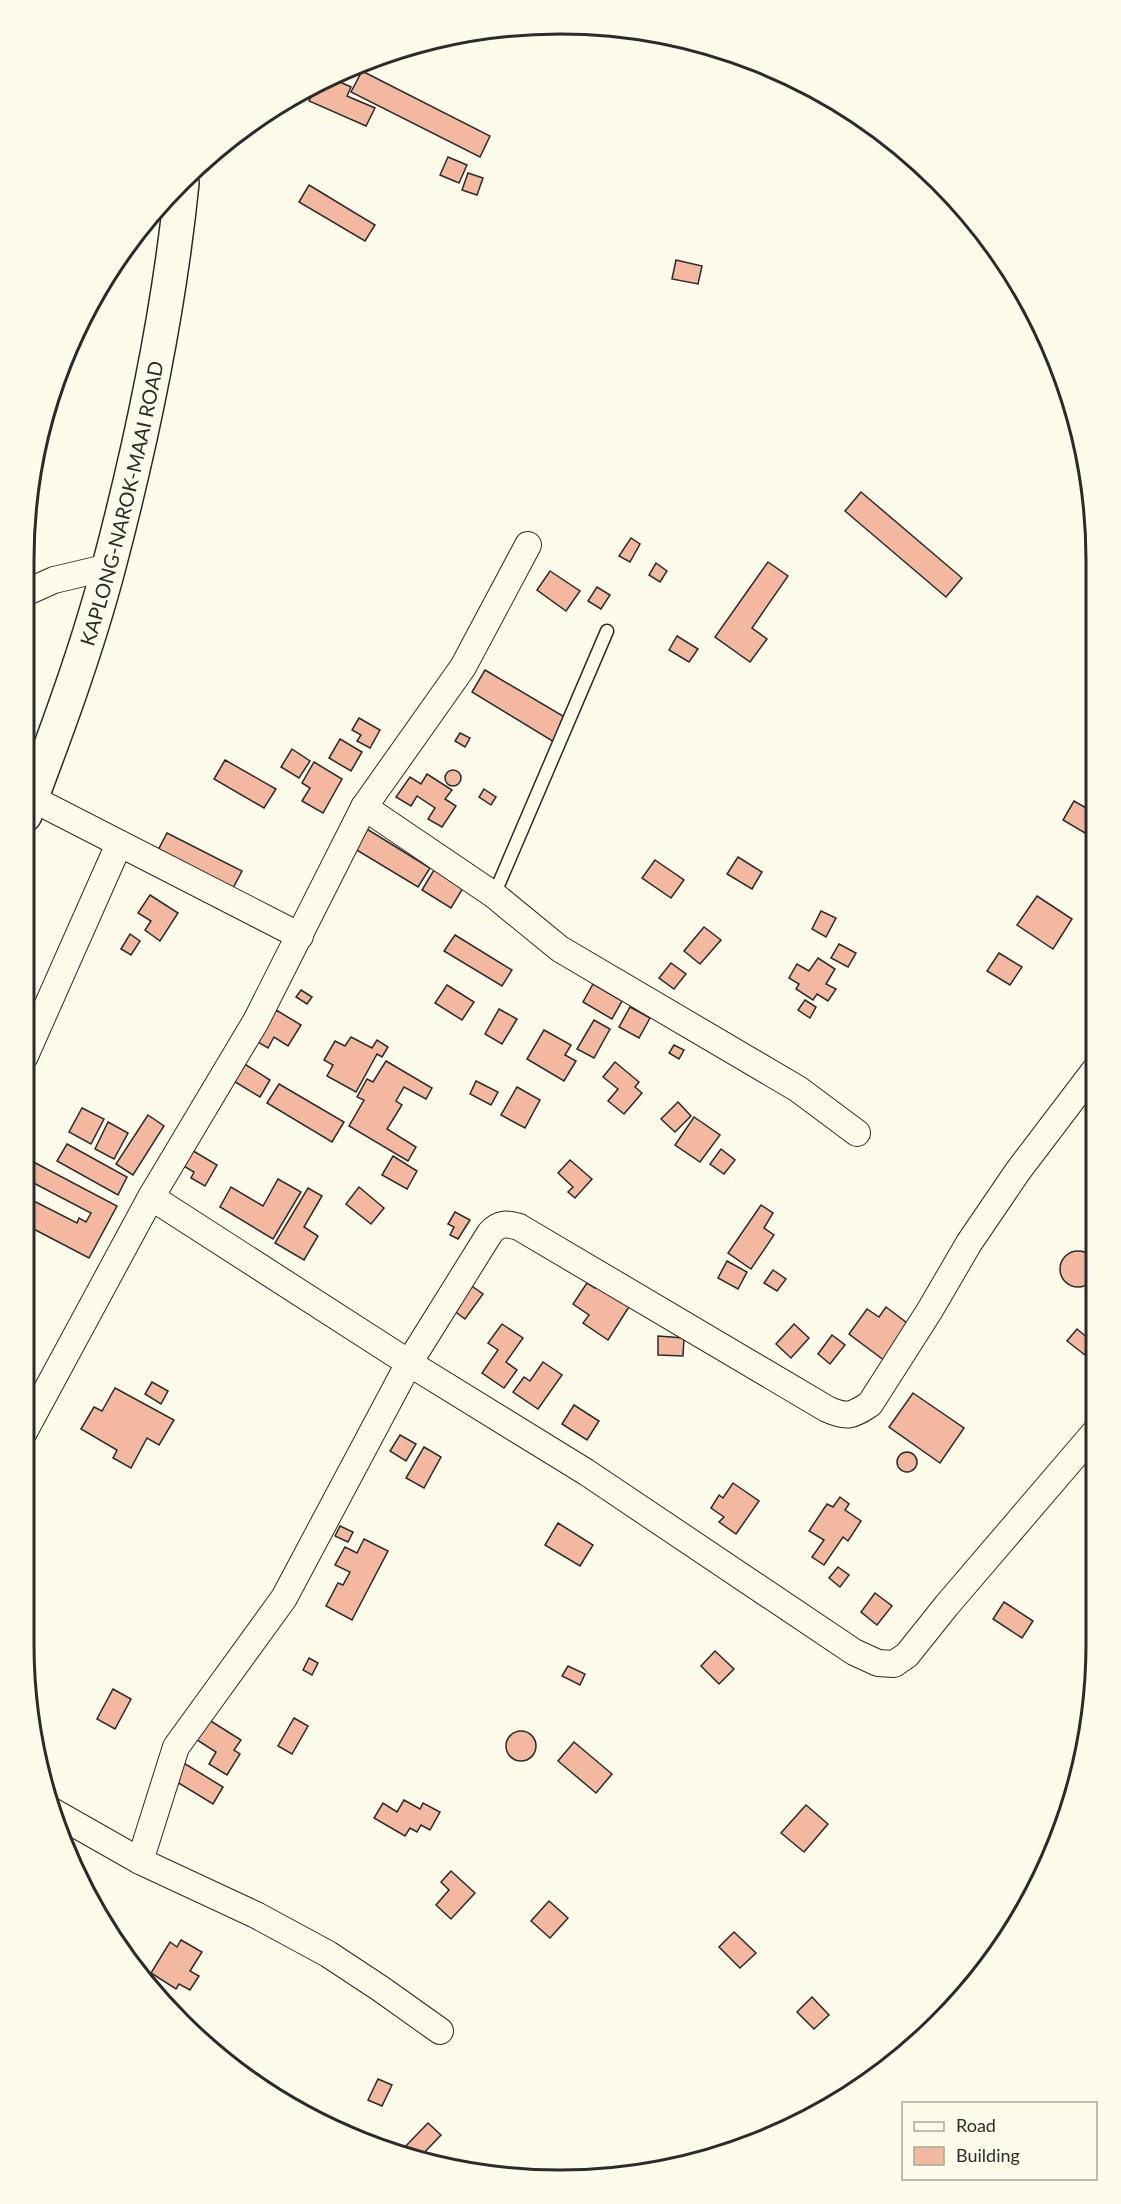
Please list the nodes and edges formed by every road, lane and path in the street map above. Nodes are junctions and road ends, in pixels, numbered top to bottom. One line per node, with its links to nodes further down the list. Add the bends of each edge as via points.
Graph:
1 (181, 198): 3 (highway, KAPLONG-NAROK-MAAI ROAD, via 152,380)
2 (528, 545): 7 (street, via 463,667)
3 (109, 567): 4 (street); 6 (highway, KAPLONG-NAROK-MAAI ROAD)
4 (34, 589)
5 (607, 631): 10 (lane)
6 (34, 789)
7 (364, 807): 10 (street); 11 (street)
8 (34, 809): 9 (street)
9 (118, 844): 11 (street); 12 (street)
10 (494, 895): 14 (street, via 560,949 798,1089)
11 (300, 936): 15 (street, via 256,1021)
12 (34, 1035)
13 (1086, 1082): 16 (street, via 969,1243 870,1404 856,1414 842,1416 827,1409 508,1223 497,1225 490,1233)
14 (857, 1132)
15 (151, 1197): 16 (street); 17 (street)
16 (409, 1363): 18 (street, via 586,1472 854,1652 878,1663 894,1664 907,1654); 20 (street, via 284,1598 176,1747)
17 (34, 1413)
18 (1086, 1443)
19 (64, 1819): 20 (street)
20 (140, 1861): 21 (street, via 256,1915 328,1954)
21 (440, 2031)

